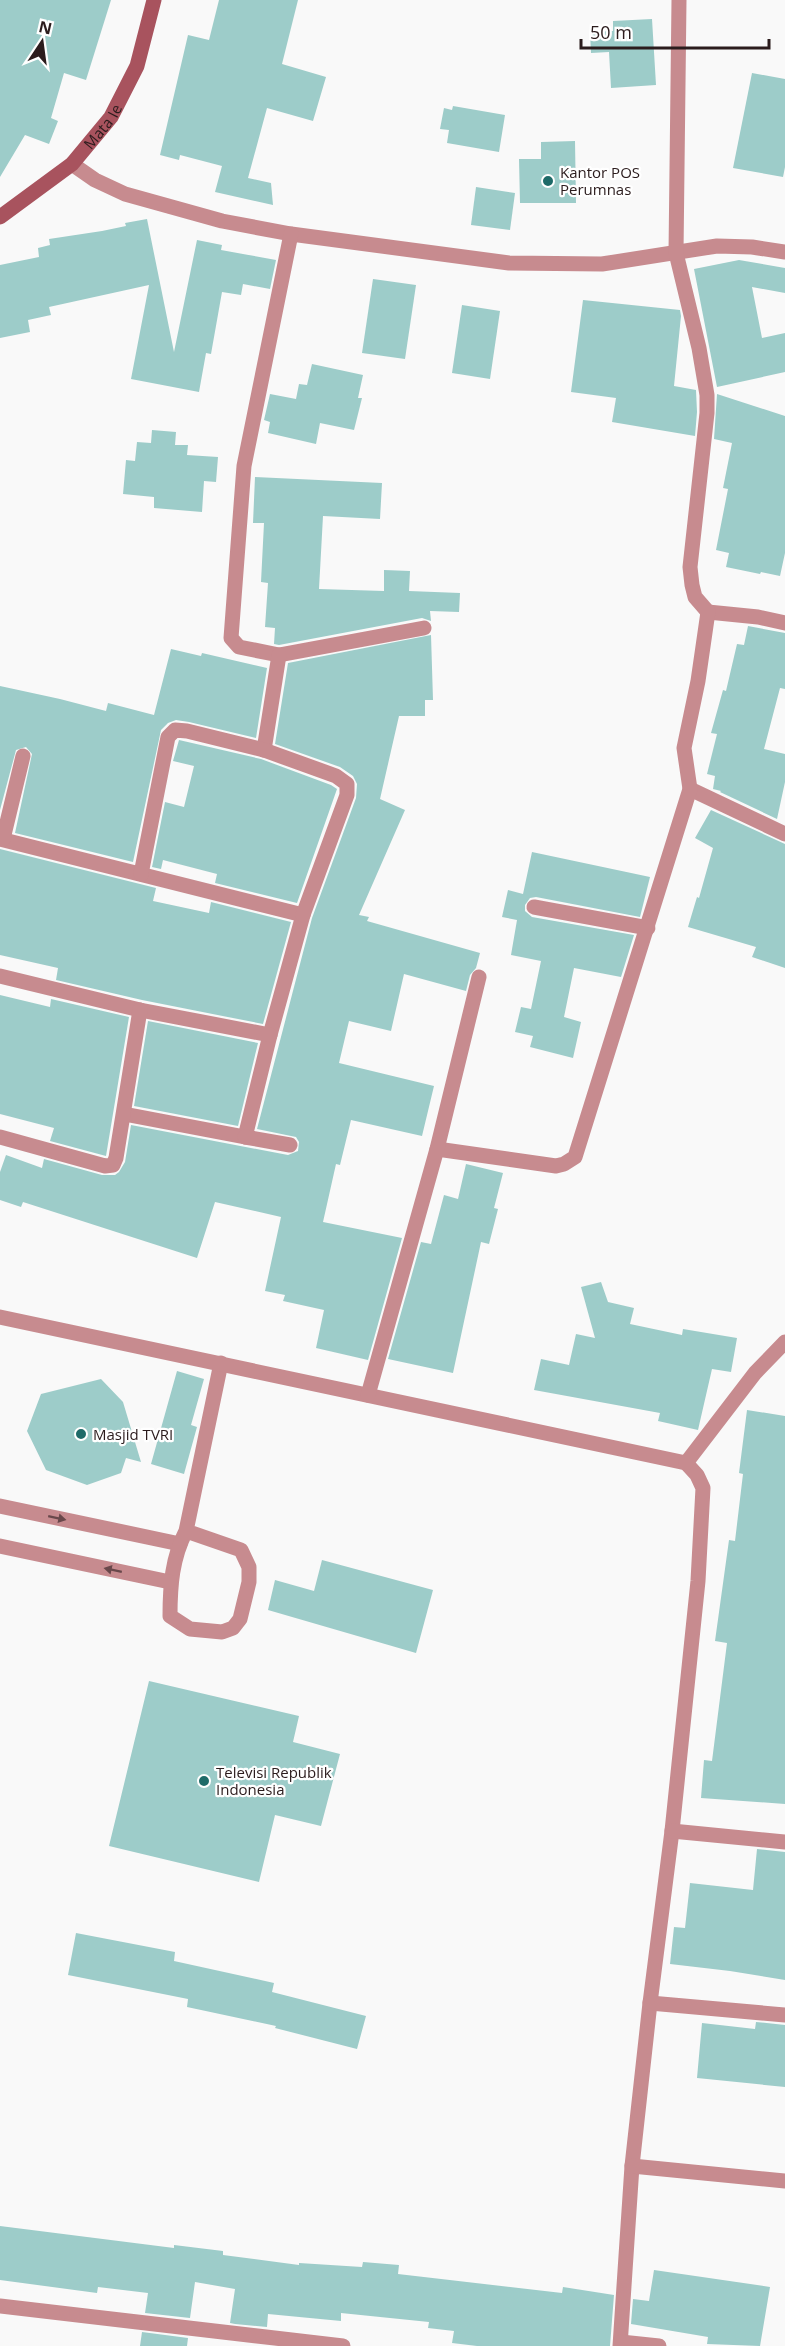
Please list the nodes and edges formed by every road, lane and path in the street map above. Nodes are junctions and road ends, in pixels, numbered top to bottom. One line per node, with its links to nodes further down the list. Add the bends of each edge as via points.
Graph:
1 (153, 0): 3 (street, Mata Ie, via 137,66 122,99)
2 (679, 0): 7 (street)
3 (72, 164): 4 (street, Mata Ie); 5 (street, via 125,194 222,221)
4 (0, 217)
5 (291, 234): 7 (street, via 509,263 602,264); 11 (street, via 244,466 231,632 239,647)
6 (785, 252): 7 (street, via 717,246)
7 (676, 253): 8 (street, via 707,395 690,567 695,597)
8 (708, 612): 9 (street); 14 (street, via 684,748)
9 (785, 623)
10 (423, 628): 11 (street)
11 (279, 654): 12 (street)
12 (264, 750): 17 (street, via 187,730 176,730 168,737); 19 (street, via 336,776 347,784 347,795)
13 (23, 756): 16 (street)
14 (690, 789): 15 (street); 20 (street)
15 (785, 834)
16 (1, 839): 17 (street)
17 (141, 874): 19 (street)
18 (534, 907): 20 (street)
19 (303, 915): 24 (street)
20 (648, 928): 29 (street, via 574,1157 556,1166)
21 (0, 976): 23 (street)
22 (479, 977): 29 (street)
23 (140, 1010): 24 (street); 25 (street)
24 (270, 1035): 27 (street)
25 (124, 1114): 26 (street, via 113,1165); 27 (street)
26 (0, 1137)
27 (245, 1137): 28 (street)
28 (290, 1145)
29 (437, 1149): 33 (street)
30 (0, 1317): 32 (street)
31 (785, 1342): 34 (street, via 755,1372)
32 (221, 1363): 33 (street); 36 (street)
33 (368, 1395): 34 (street)
34 (686, 1463): 39 (street, via 703,1488 698,1581)
35 (0, 1506): 36 (street, one-way to 36)
36 (183, 1537): 38 (street); 38 (street, via 241,1550 249,1567 249,1582 240,1619 233,1628 222,1632 190,1629 177,1623 170,1616)
37 (0, 1546): 38 (street, one-way to 37)
38 (170, 1582)
39 (672, 1831): 40 (street); 41 (street)
40 (785, 1842)
41 (650, 2003): 42 (street); 43 (street)
42 (785, 2015)
43 (632, 2166): 44 (street); 46 (street)
44 (785, 2181)
45 (0, 2306): 47 (street)
46 (621, 2344): 48 (street)
47 (344, 2346)
48 (659, 2346)

